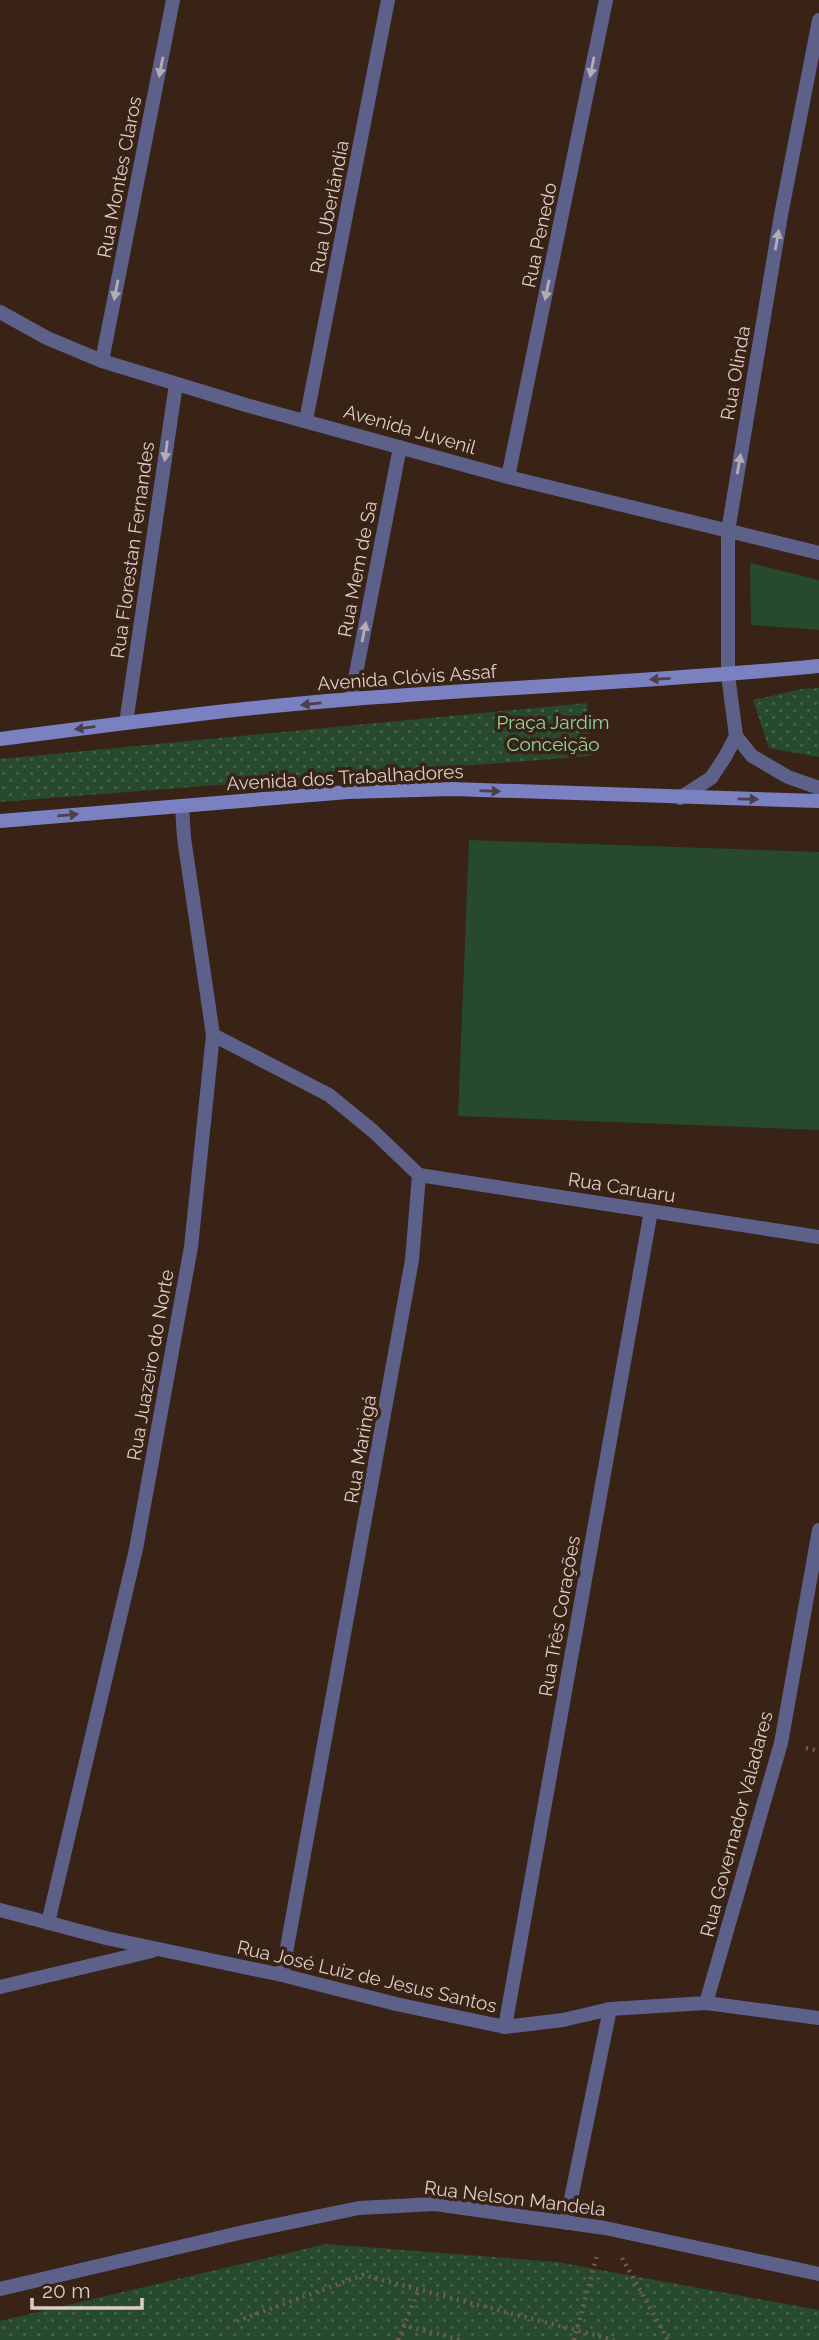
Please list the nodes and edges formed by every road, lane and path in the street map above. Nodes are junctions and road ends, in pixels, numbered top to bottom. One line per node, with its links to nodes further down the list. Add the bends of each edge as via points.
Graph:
1 (173, 0): 6 (street, Rua Montes Claros, one-way to 6)
2 (388, 0): 8 (street, Rua Uberlândia)
3 (606, 0): 10 (street, Rua Penedo, one-way to 10)
4 (819, 20): 11 (street, Rua Olinda, one-way to 4)
5 (0, 312): 6 (street, Avenida Juvenil)
6 (102, 361): 7 (street, Avenida Juvenil)
7 (176, 384): 8 (street, Avenida Juvenil); 16 (street, Rua Florestan Fernandes, one-way to 16)
8 (306, 420): 9 (street, Avenida Juvenil)
9 (400, 447): 10 (street, Avenida Juvenil); 15 (street, Rua Mem de Sa, one-way to 9)
10 (508, 477): 11 (street, Avenida Juvenil)
11 (727, 531): 12 (street, Avenida Juvenil); 14 (street, Rua Olinda)
12 (819, 553)
13 (819, 666): 14 (street, Avenida Clóvis Assaf)
14 (728, 675): 15 (street, Avenida Clóvis Assaf, one-way to 15); 17 (street, Rua Olinda)
15 (351, 699): 16 (street, Avenida Clóvis Assaf, one-way to 16)
16 (126, 723): 18 (street, Avenida Clóvis Assaf, one-way to 18)
17 (736, 736): 19 (street, via 752,756); 20 (street, via 711,778)
18 (0, 739)
19 (819, 788)
20 (680, 798): 21 (street, Avenida dos Trabalhadores, one-way to 21); 22 (street, Avenida dos Trabalhadores, one-way to 20, via 348,792 452,789)
21 (819, 800)
22 (182, 806): 23 (street, Avenida dos Trabalhadores, one-way to 22); 24 (street, Rua Juazeiro do Norte)
23 (0, 821)
24 (213, 1035): 25 (street, via 329,1095); 31 (street, Rua Juazeiro do Norte, via 191,1247 136,1549)
25 (419, 1175): 26 (street, Rua Caruaru); 33 (street, Rua Maringá, via 412,1260 392,1382)
26 (651, 1211): 27 (street, Rua Caruaru); 38 (street, Rua Três Corações)
27 (819, 1237)
28 (819, 1530): 29 (street, Rua Governador Valadares)
29 (814, 1579): 35 (street, Rua Governador Valadares, via 781,1743)
30 (0, 1910): 31 (street, Rua José Luiz de Jesus Santos)
31 (48, 1923): 32 (street, Rua José Luiz de Jesus Santos)
32 (157, 1950): 33 (street, Rua José Luiz de Jesus Santos); 34 (street)
33 (282, 1975): 38 (street, Rua José Luiz de Jesus Santos)
34 (0, 1987)
35 (706, 2003): 36 (street, Rua José Luiz de Jesus Santos); 37 (street, Rua José Luiz de Jesus Santos)
36 (610, 2009): 38 (street, Rua José Luiz de Jesus Santos); 39 (street)
37 (819, 2018)
38 (505, 2027)
39 (566, 2223): 40 (street, Rua Nelson Mandela); 42 (street, Rua Nelson Mandela, via 435,2204 359,2208)
40 (605, 2228): 41 (street, Rua Nelson Mandela); 46 (path); 51 (path)
41 (819, 2274)
42 (0, 2289)
43 (419, 2289): 44 (path, via 363,2275); 45 (path); 46 (path)
44 (237, 2321)
45 (403, 2325): 47 (path); 48 (path)
46 (575, 2331): 49 (path); 50 (path)
47 (398, 2340)
48 (461, 2340)
49 (574, 2340)
50 (614, 2340)
51 (668, 2340)

